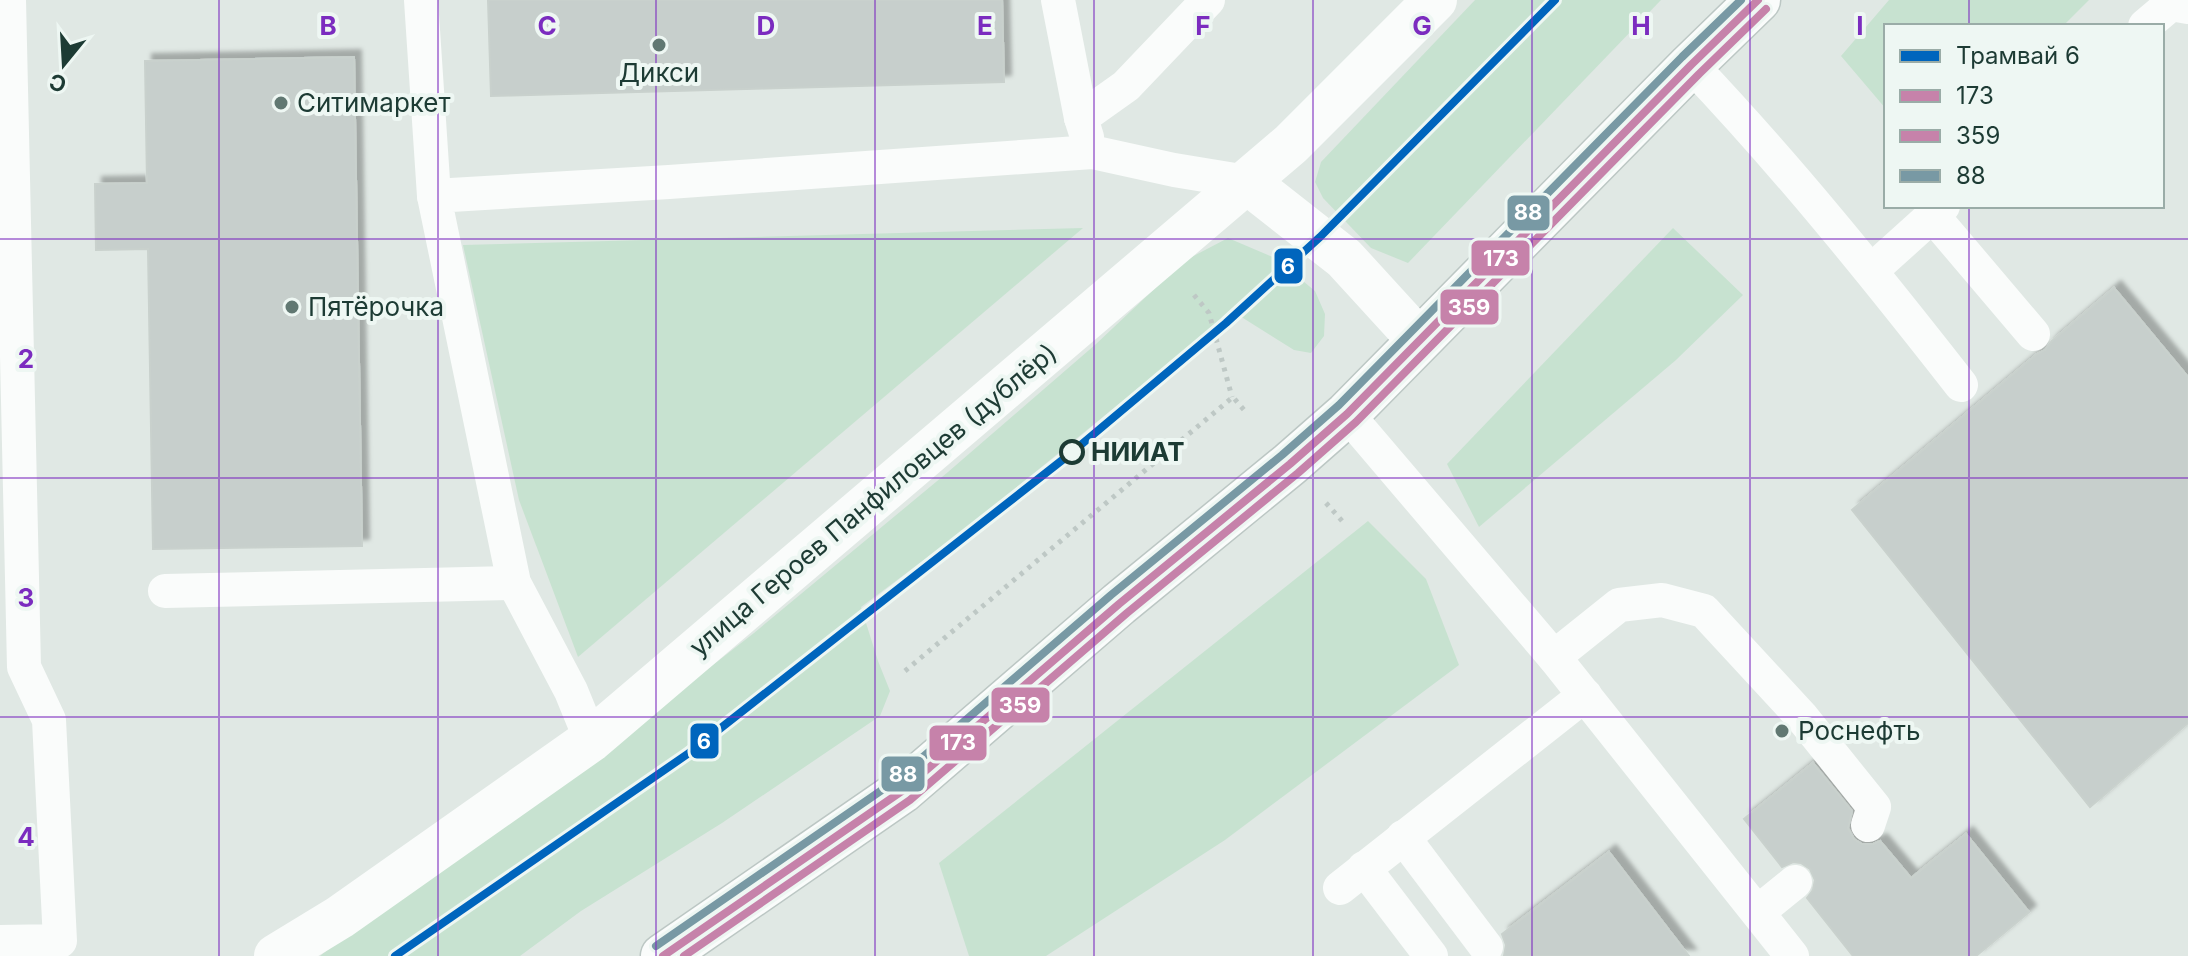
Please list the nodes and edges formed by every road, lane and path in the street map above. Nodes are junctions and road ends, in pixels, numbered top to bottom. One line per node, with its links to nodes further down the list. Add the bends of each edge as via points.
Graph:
1 (9, 0): 35 (lane, via 24,667 49,720 60,941)
2 (421, 0): 13 (lane)
3 (1058, 0): 10 (lane)
4 (1208, 0): 10 (lane, via 1126,86)
5 (1435, 0): 12 (street, улица Героев Панфиловцев (дублёр))
6 (1758, 0): 9 (street)
7 (2188, 7): 8 (lane, via 2171,4)
8 (2147, 24)
9 (1691, 65): 15 (lane); 18 (street)
10 (1081, 118): 11 (lane)
11 (1092, 152): 12 (lane); 13 (lane)
12 (1247, 182): 18 (street, via 1344,258); 30 (street, улица Героев Панфиловцев (дублёр))
13 (434, 196): 25 (lane)
14 (1938, 211): 15 (lane); 17 (lane)
15 (1871, 271): 19 (lane)
16 (1191, 291): 20 (path, via 1209,313)
17 (2033, 334)
18 (1419, 340): 22 (street)
19 (1961, 385)
20 (1233, 397): 21 (path); 28 (path)
21 (1244, 410)
22 (1347, 414): 27 (lane); 38 (street, via 902,791)
23 (1318, 494): 24 (path)
24 (1344, 523)
25 (514, 583): 26 (lane); 30 (lane)
26 (165, 591)
27 (1554, 657): 29 (lane); 31 (lane, via 1619,605 1662,600 1704,611 1801,716 1874,807)
28 (905, 671)
29 (1585, 695): 32 (lane); 34 (lane)
30 (591, 740): 37 (street, улица Героев Панфиловцев (дублёр), via 340,917)
31 (1868, 825)
32 (1403, 837): 36 (lane); 39 (lane, via 1352,878)
33 (1795, 882): 34 (lane)
34 (1758, 912): 40 (lane)
35 (0, 942)
36 (1486, 947)
37 (276, 956)
38 (663, 956)
39 (1431, 956)
40 (1792, 956)

